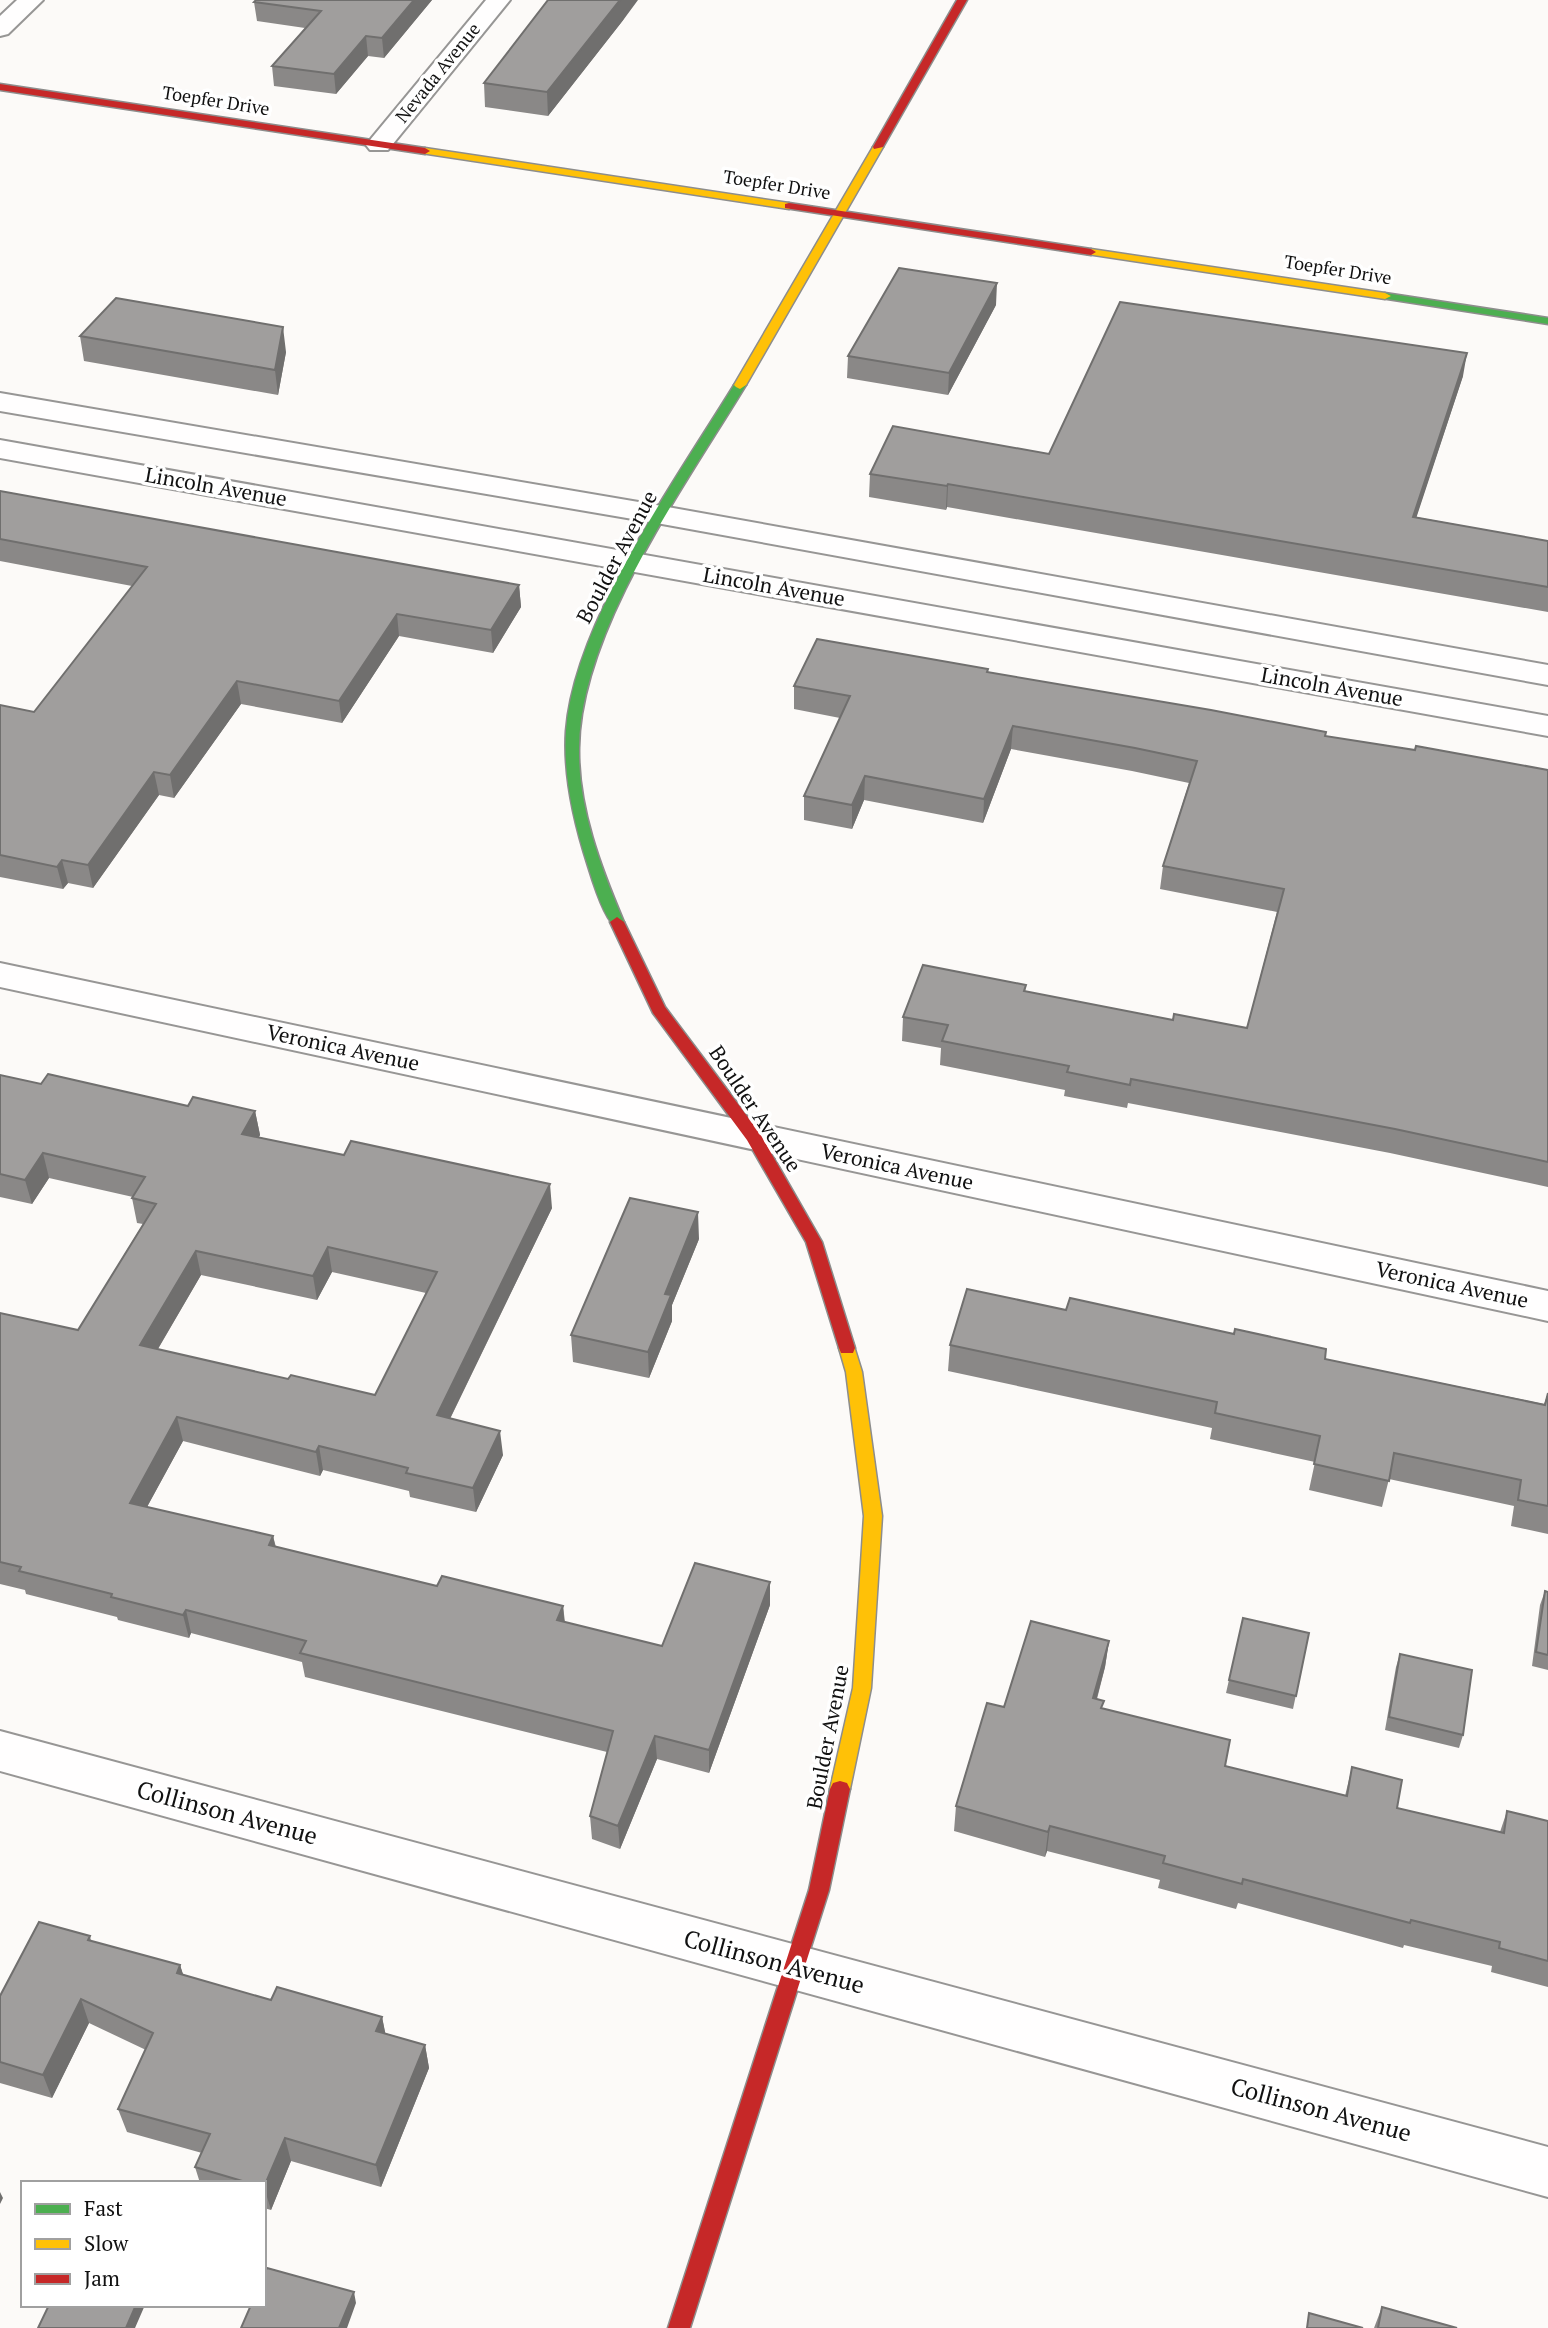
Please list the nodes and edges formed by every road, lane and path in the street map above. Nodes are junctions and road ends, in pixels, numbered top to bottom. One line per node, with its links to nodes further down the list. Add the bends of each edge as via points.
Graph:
1 (31, 0): 4 (street)
2 (498, 0): 6 (street, Nevada Avenue)
3 (962, 0): 7 (street, Boulder Avenue)
4 (0, 29)
5 (0, 87): 6 (street, Toepfer Drive)
6 (379, 145): 7 (street, Toepfer Drive)
7 (840, 214): 8 (street, Toepfer Drive); 11 (street, Boulder Avenue)
8 (1548, 321)
9 (0, 402): 11 (street)
10 (0, 449): 12 (street, Lincoln Avenue)
11 (662, 516): 12 (street, Boulder Avenue); 13 (street)
12 (635, 562): 14 (street, Lincoln Avenue); 16 (street, Boulder Avenue, via 596,641 573,728 577,800 600,886 658,1009)
13 (1548, 675)
14 (1548, 726)
15 (0, 975): 16 (street, Veronica Avenue)
16 (753, 1136): 17 (street, Veronica Avenue); 19 (street, Boulder Avenue, via 814,1242 854,1372 873,1516 862,1688 819,1890)
17 (1548, 1306)
18 (0, 1751): 19 (street, Collinson Avenue)
19 (796, 1967): 20 (street, Collinson Avenue); 21 (street, Boulder Avenue)
20 (1548, 2172)
21 (679, 2328)

